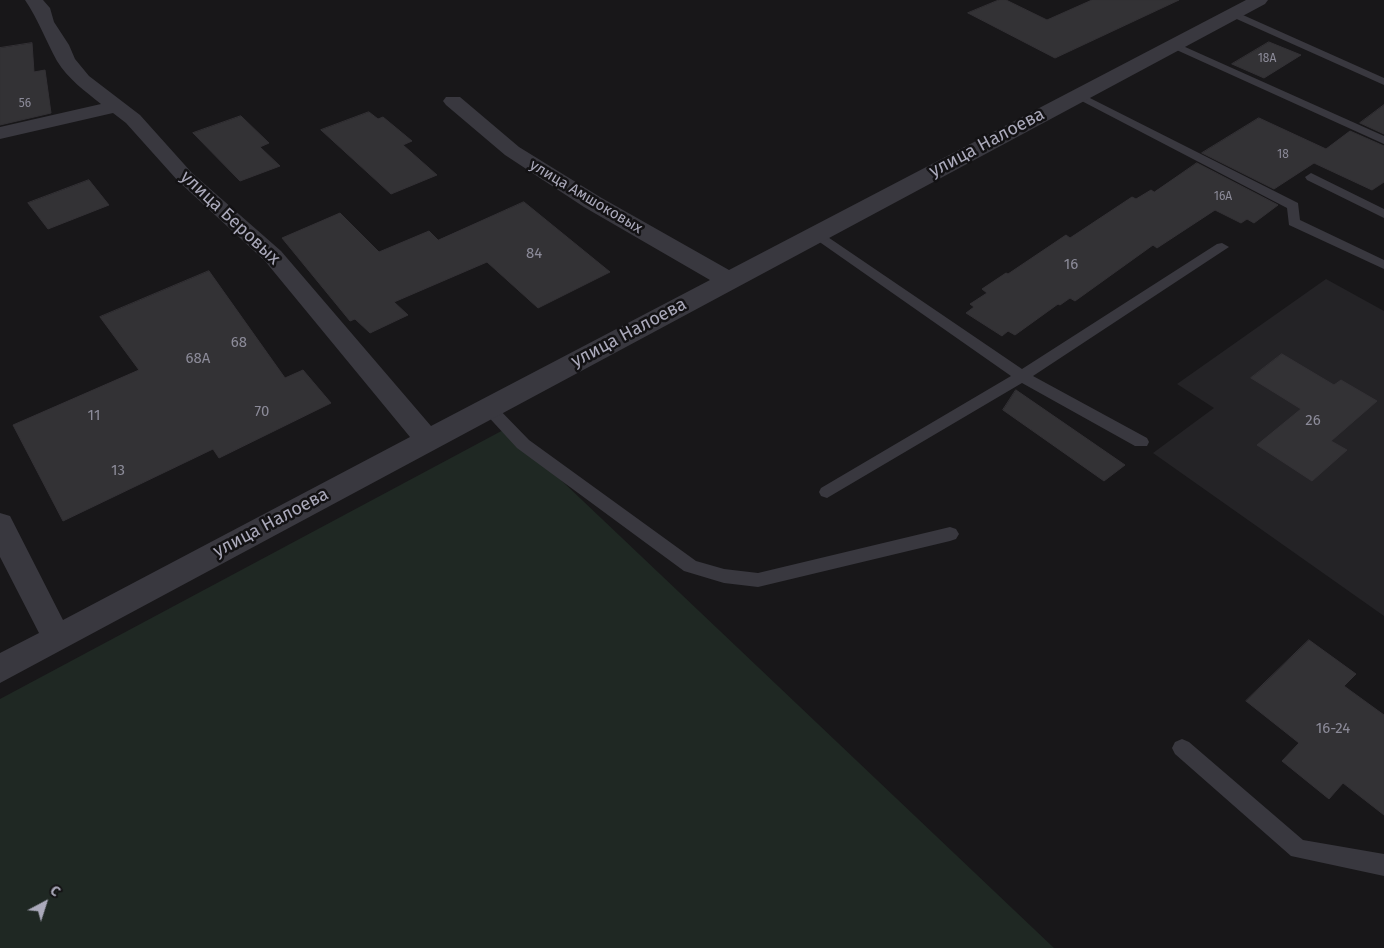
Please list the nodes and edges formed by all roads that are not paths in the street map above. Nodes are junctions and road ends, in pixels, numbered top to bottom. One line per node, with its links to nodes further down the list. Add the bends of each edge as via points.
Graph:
1 (34, 0): 8 (street, улица Беровых, via 66,60 82,80)
2 (1259, 0): 3 (street, улица Налоева)
3 (1234, 14): 4 (street, улица Налоева); 5 (lane)
4 (1174, 45): 6 (street, улица Налоева); 10 (lane)
5 (1384, 82)
6 (1078, 95): 13 (street, улица Налоева); 15 (lane, via 1293,206 1294,222)
7 (452, 101): 16 (street, улица Амшоковых, via 512,151 592,202)
8 (118, 106): 9 (street); 19 (street, улица Беровых, via 185,177 273,256)
9 (0, 132)
10 (1384, 140)
11 (1311, 176): 12 (lane)
12 (1384, 214)
13 (816, 233): 16 (street, улица Налоева); 17 (lane)
14 (1222, 247): 17 (lane)
15 (1384, 265)
16 (728, 280): 18 (street, улица Налоева)
17 (1022, 376): 20 (lane); 21 (lane)
18 (488, 407): 19 (street, улица Налоева); 23 (lane, via 523,444 690,566 724,576 758,580)
19 (427, 440): 24 (street, улица Налоева)
20 (1141, 442)
21 (827, 492)
22 (0, 524): 24 (street)
23 (950, 534)
24 (57, 638): 25 (street, улица Налоева)
25 (0, 669)
26 (1182, 748): 27 (lane, via 1298,849)
27 (1384, 866)

